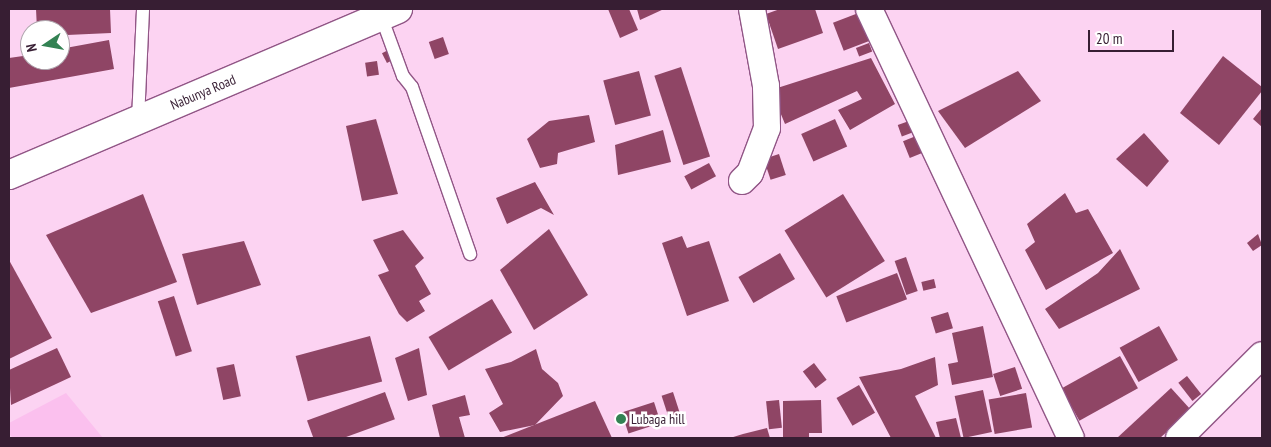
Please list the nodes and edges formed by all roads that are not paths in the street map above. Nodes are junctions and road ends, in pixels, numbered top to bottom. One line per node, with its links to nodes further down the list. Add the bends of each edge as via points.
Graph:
1 (143, 9): 5 (lane)
2 (752, 9): 7 (street, via 766,86 767,128 750,173)
3 (869, 9): 10 (street)
4 (390, 12): 5 (main road, Nabunya Road); 8 (lane, via 403,76 412,87)
5 (138, 120): 6 (main road, Nabunya Road)
6 (9, 176)
7 (742, 181)
8 (470, 254)
9 (1262, 355): 11 (street)
10 (1071, 438)
11 (1179, 438)

